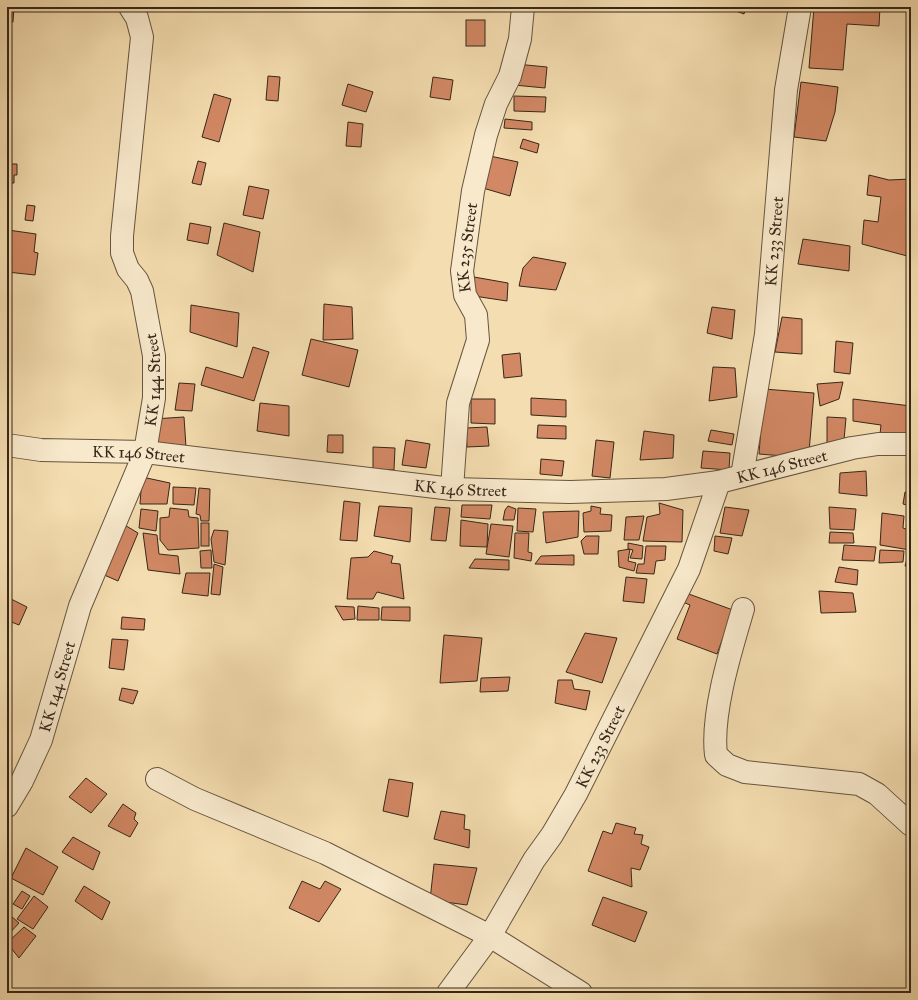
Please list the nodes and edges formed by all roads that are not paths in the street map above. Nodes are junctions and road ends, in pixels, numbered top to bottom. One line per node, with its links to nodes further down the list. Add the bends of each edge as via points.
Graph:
1 (130, 7): 6 (street, KK 144 Street, via 137,18 142,37 122,253 128,269 142,290 154,356 154,398)
2 (524, 7): 9 (street, KK 235 Street, via 520,39 510,76 496,104 486,135 473,191 462,271 465,295 476,315 478,340 458,403)
3 (800, 7): 7 (street, KK 233 Street, via 786,90 766,334)
4 (911, 444): 7 (street, KK 146 Street, via 878,444 852,448)
5 (7, 445): 6 (street, KK 146 Street, via 41,450)
6 (145, 452): 9 (street, KK 146 Street); 12 (street, KK 144 Street, via 80,606 41,740)
7 (742, 476): 8 (street, KK 146 Street)
8 (719, 482): 9 (street, KK 146 Street, via 614,492); 14 (street, KK 233 Street, via 689,569 576,794)
9 (452, 489)
10 (743, 609): 13 (street, via 715,727 716,755 727,765 745,772 859,784 877,794)
11 (157, 780): 14 (street, via 195,799 325,853)
12 (7, 806)
13 (911, 825)
14 (490, 936): 15 (street, KK 233 Street); 16 (street)
15 (448, 993)
16 (581, 993)

